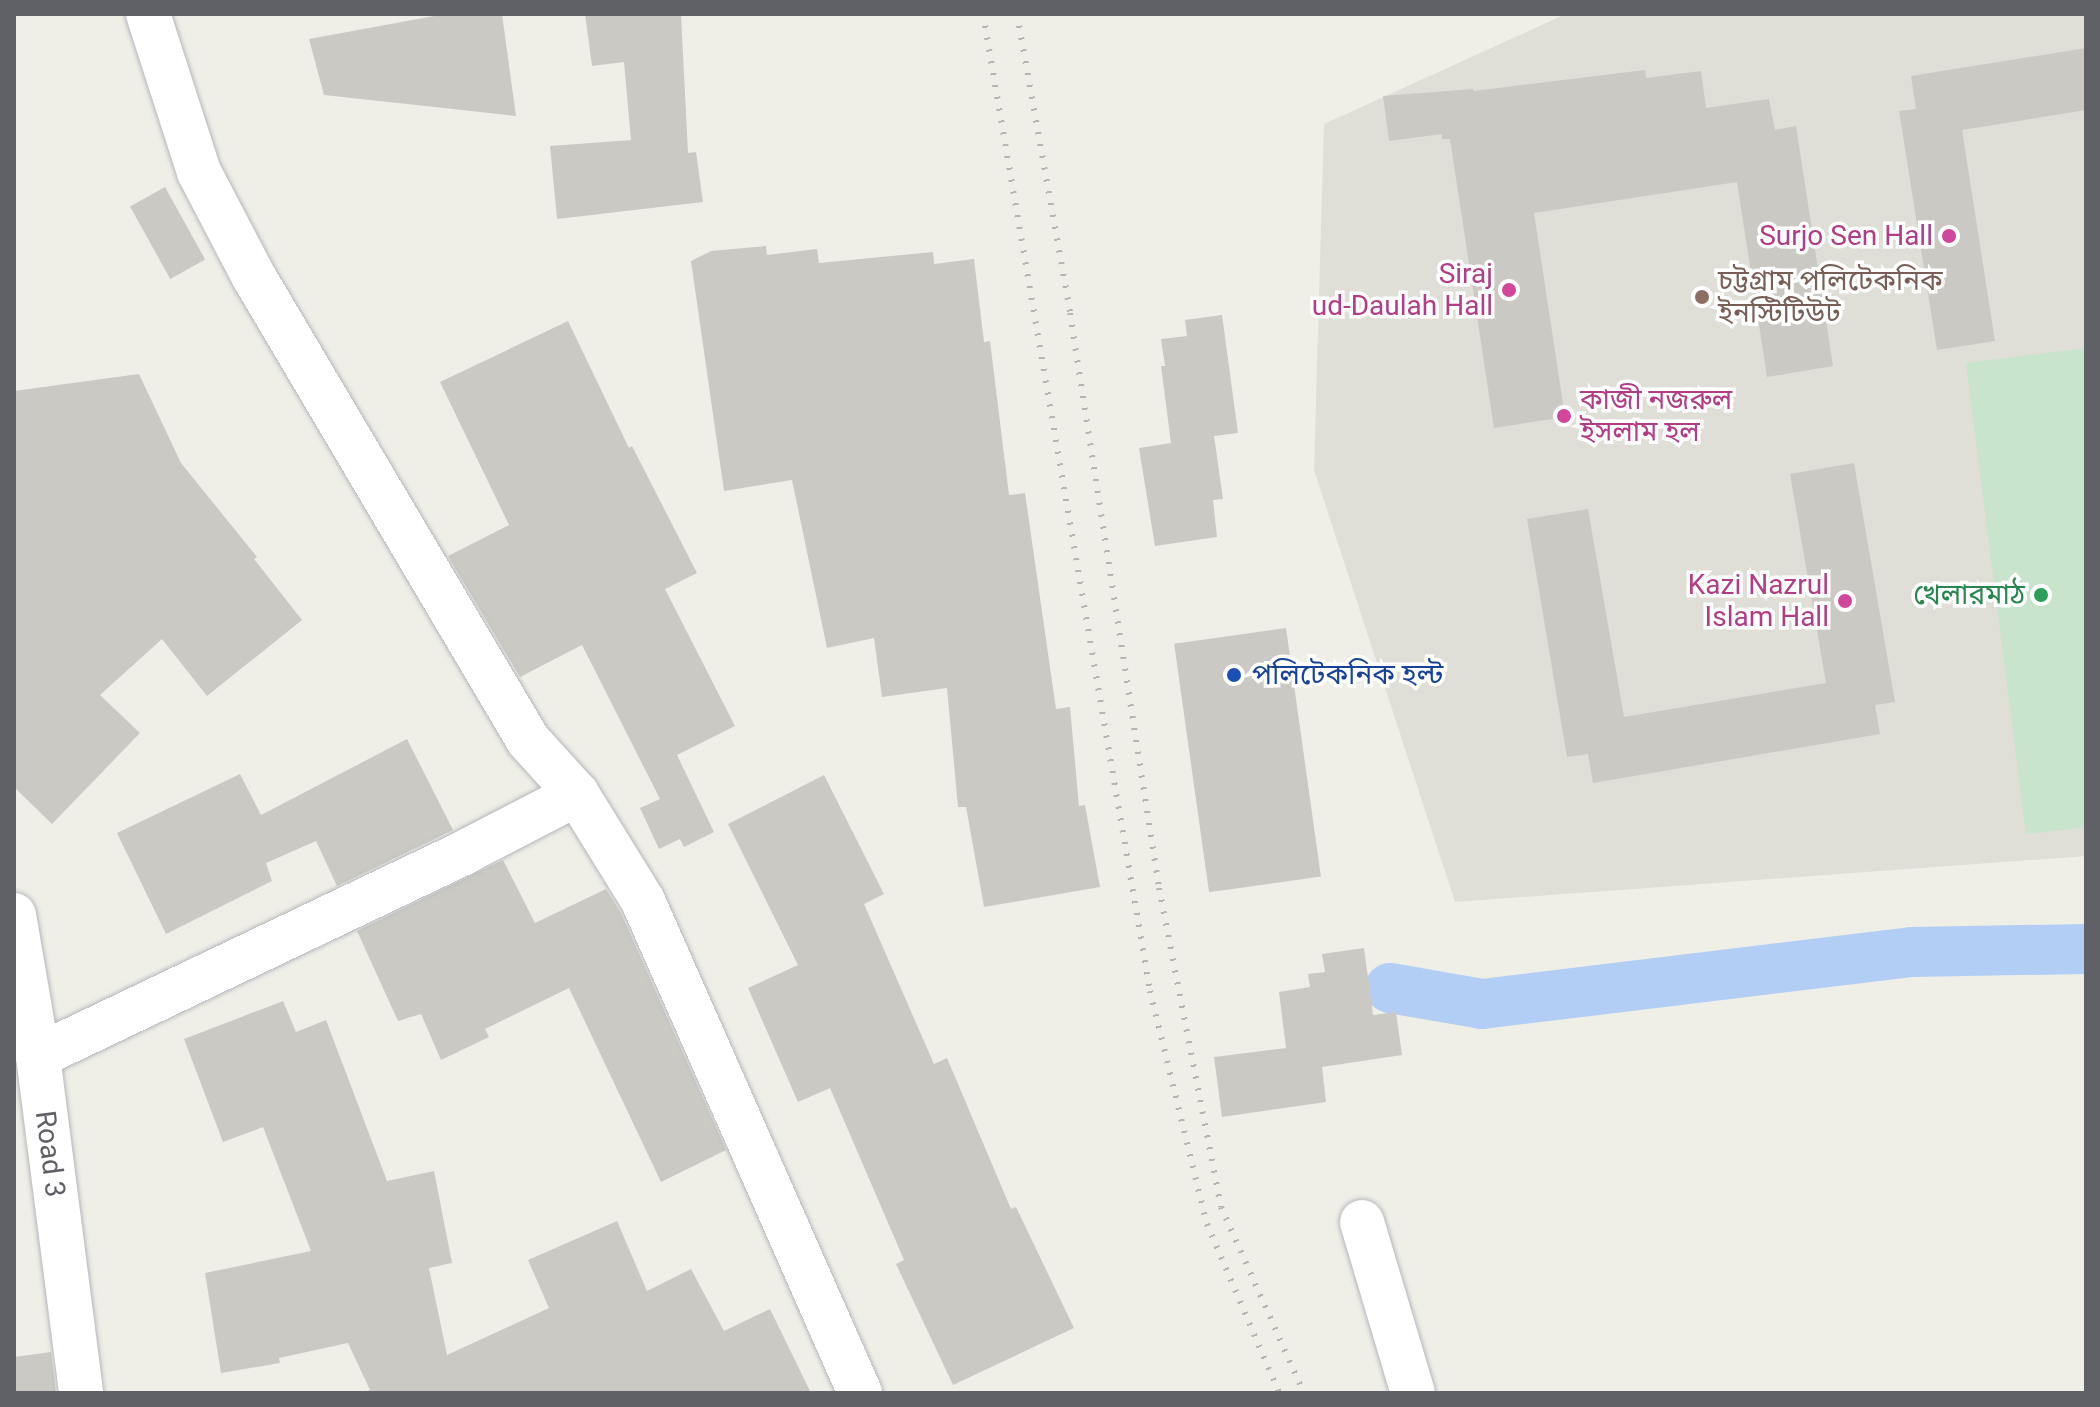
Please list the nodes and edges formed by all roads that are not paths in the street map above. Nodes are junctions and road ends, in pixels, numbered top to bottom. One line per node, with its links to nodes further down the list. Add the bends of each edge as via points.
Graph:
1 (148, 14): 2 (street, via 199,172 254,277 528,740)
2 (577, 794): 4 (street); 7 (street, via 643,901)
3 (14, 915): 4 (street, Road 3)
4 (38, 1056): 6 (street, Road 3)
5 (1362, 1222): 8 (street)
6 (81, 1393)
7 (860, 1393)
8 (1413, 1393)

